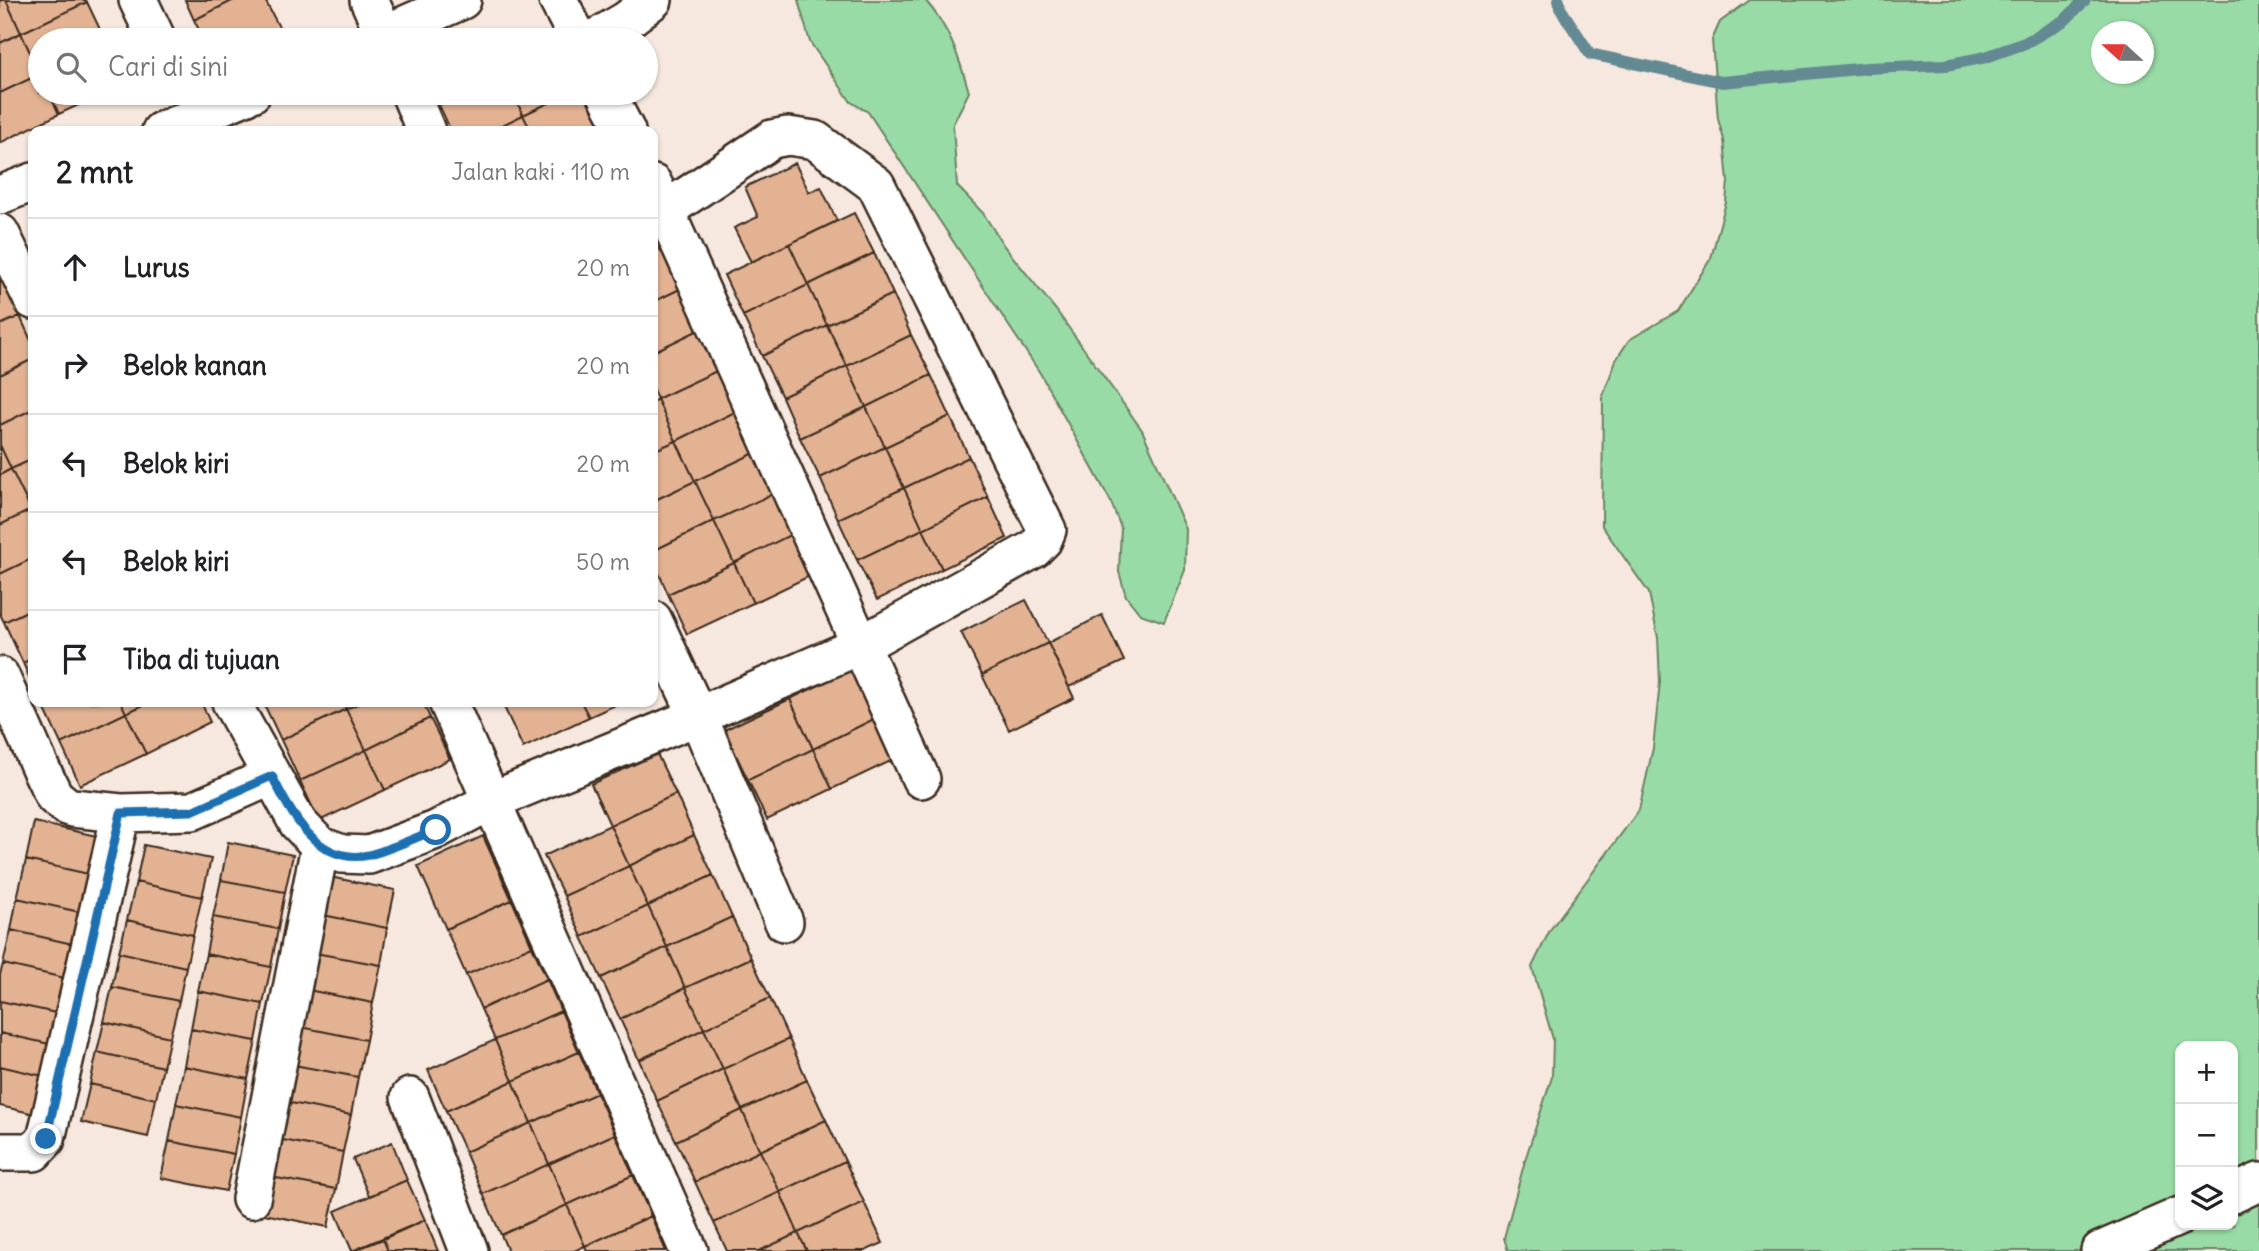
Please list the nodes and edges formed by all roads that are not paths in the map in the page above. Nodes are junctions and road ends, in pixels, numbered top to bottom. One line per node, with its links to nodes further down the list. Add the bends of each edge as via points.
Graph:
1 (138, 0): 6 (street)
2 (369, 0): 7 (street)
3 (462, 0): 8 (street)
4 (558, 0): 9 (street)
5 (653, 0): 10 (street)
6 (151, 28)
7 (378, 28)
8 (402, 28)
9 (573, 28)
10 (613, 28)
11 (219, 105): 14 (street)
12 (415, 105): 15 (street)
13 (612, 105): 16 (street)
14 (184, 118)
15 (424, 126)
16 (623, 126)
17 (28, 184): 18 (street)
18 (0, 195)
19 (659, 197): 23 (street); 23 (street, via 788,135 816,140 876,185 1047,530 1034,549)
20 (0, 233): 21 (street)
21 (28, 290)
22 (658, 631): 27 (street)
23 (861, 645): 27 (street); 29 (street)
24 (0, 676): 31 (street, via 54,796 66,806)
25 (234, 707): 28 (street)
26 (450, 707): 30 (street)
27 (698, 716): 30 (street); 33 (street)
28 (272, 776): 31 (street, via 192,811); 32 (street, via 298,823)
29 (921, 779)
30 (491, 801): 32 (street, via 436,830 369,855 342,854); 41 (street)
31 (121, 813): 35 (street, via 46,1139 34,1152)
32 (320, 846): 38 (street)
33 (784, 922)
34 (410, 1097): 40 (street)
35 (0, 1152)
36 (2259, 1182): 37 (street)
37 (2238, 1192)
38 (251, 1199)
39 (2175, 1218): 42 (street)
40 (469, 1251)
41 (689, 1251)
42 (2100, 1251)

